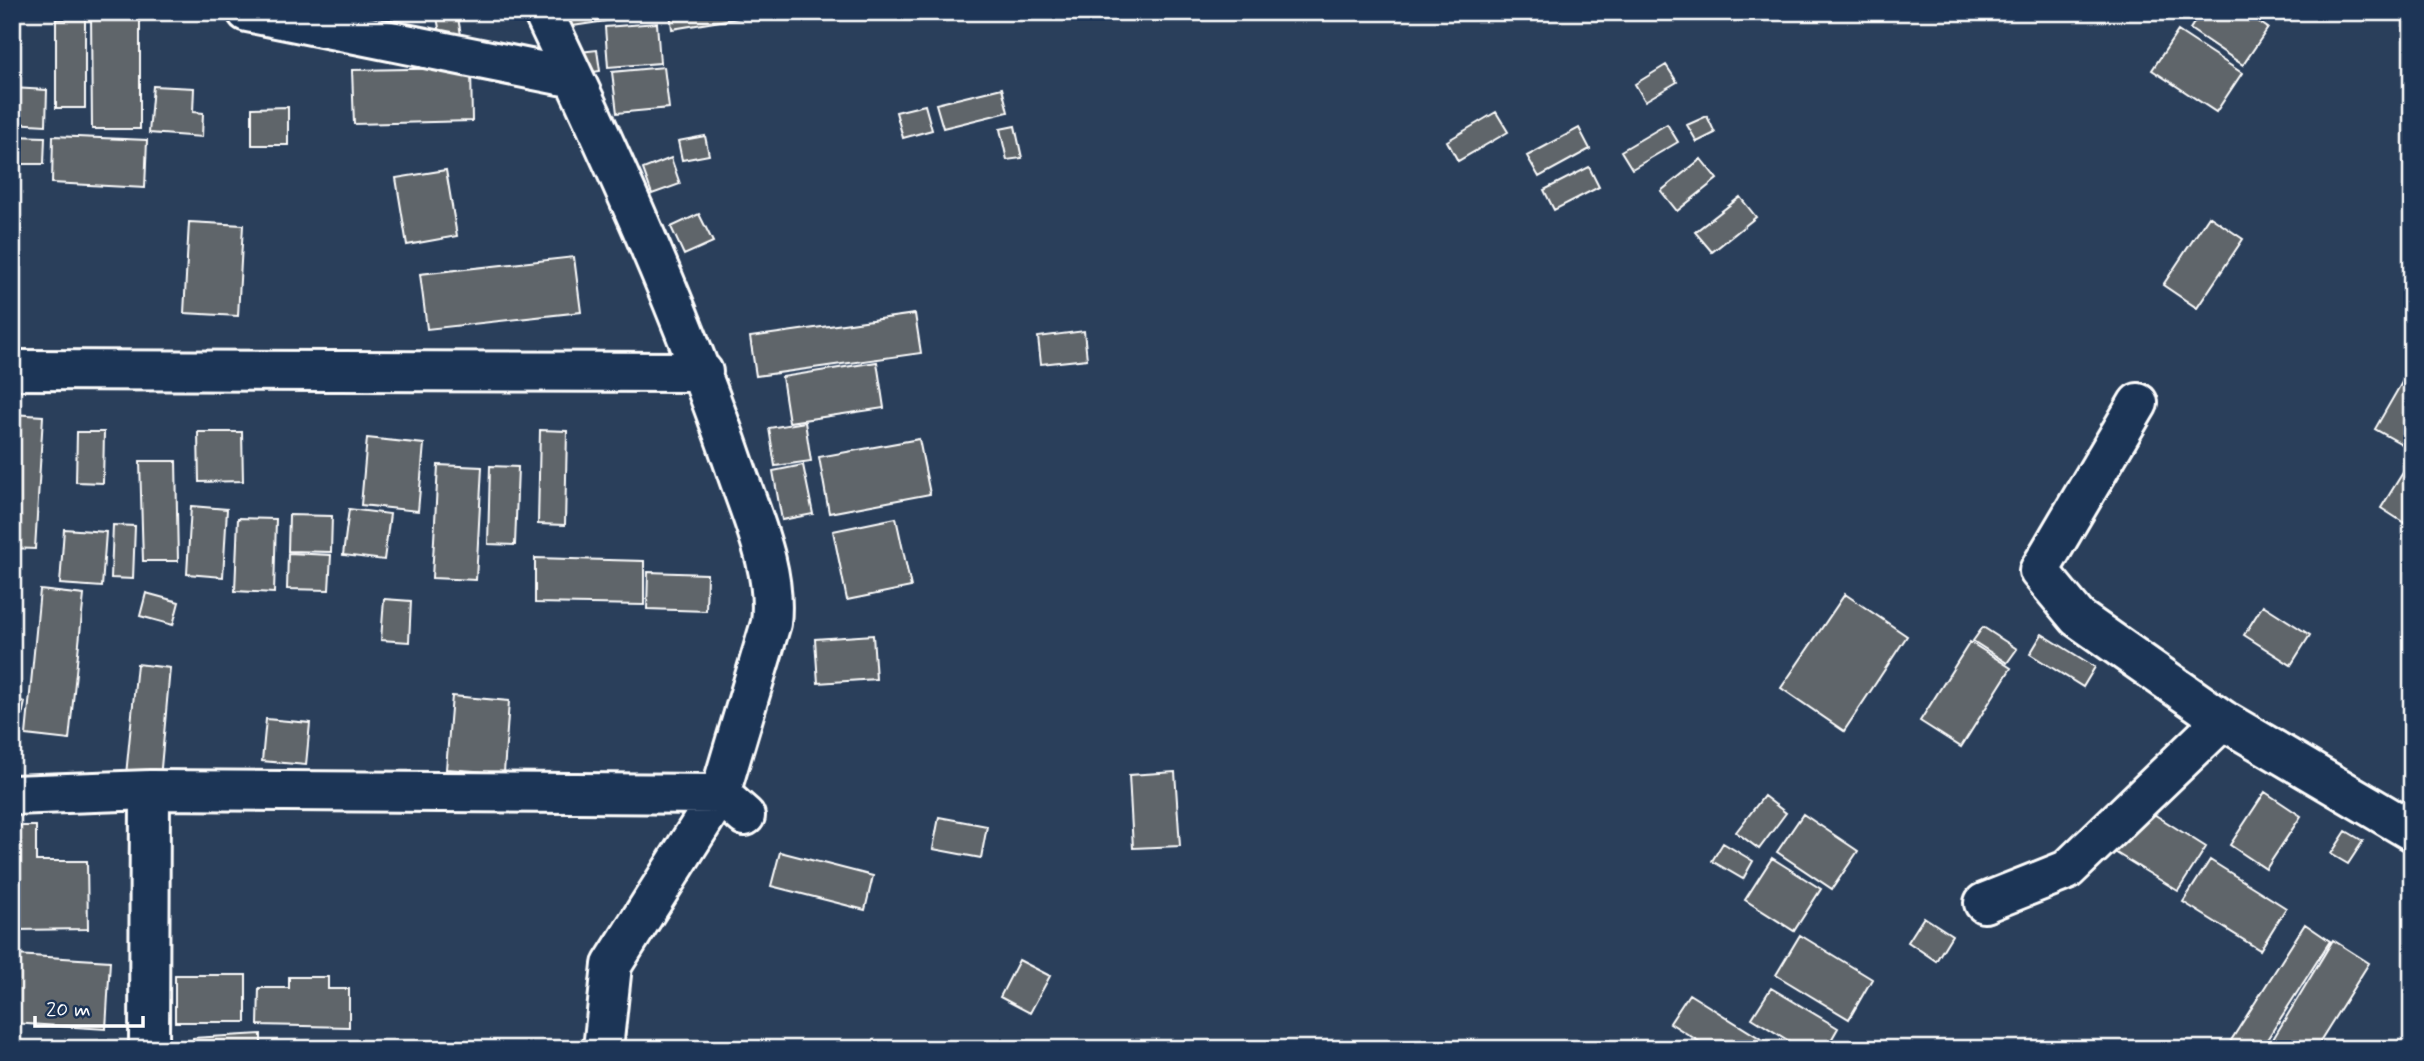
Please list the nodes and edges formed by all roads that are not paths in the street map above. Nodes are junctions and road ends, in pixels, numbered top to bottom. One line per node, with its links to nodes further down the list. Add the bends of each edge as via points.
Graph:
1 (247, 12): 3 (street)
2 (543, 12): 3 (street)
3 (574, 78): 5 (street)
4 (12, 370): 5 (street)
5 (703, 372): 10 (street, via 765,554 774,598)
6 (2138, 403): 7 (street, via 2039,571 2078,618)
7 (2223, 720): 11 (street); 12 (street, via 2067,870)
8 (150, 790): 9 (street); 10 (street); 13 (street)
9 (12, 795)
10 (733, 805): 14 (street, via 612,965)
11 (2412, 831)
12 (1984, 903)
13 (149, 1049)
14 (603, 1049)

